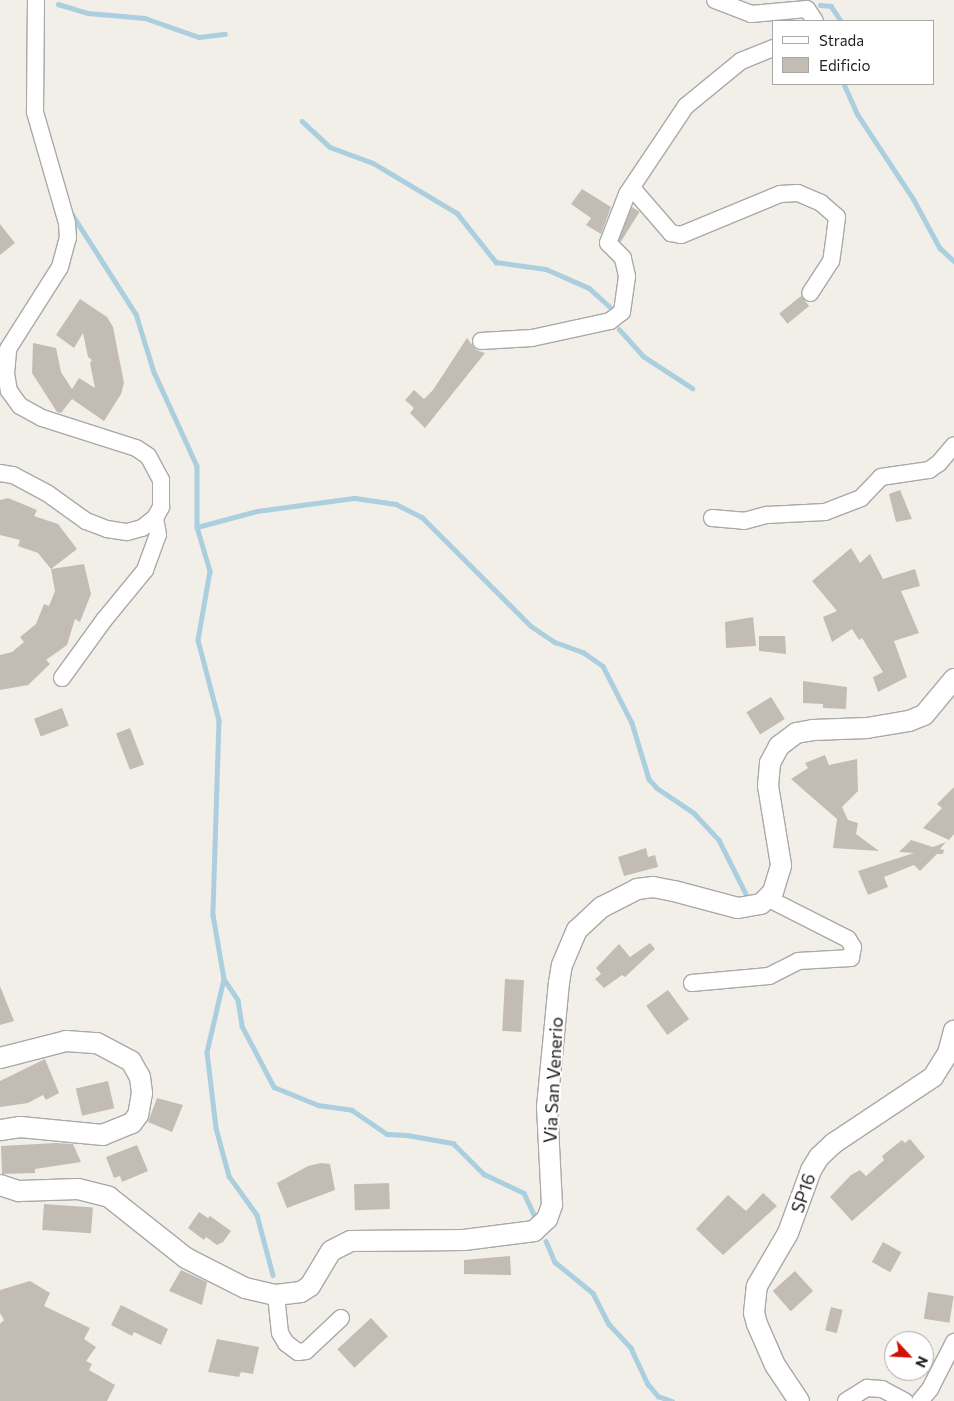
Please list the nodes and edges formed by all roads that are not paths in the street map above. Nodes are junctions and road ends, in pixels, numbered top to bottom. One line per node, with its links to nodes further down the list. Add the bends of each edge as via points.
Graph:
1 (36, 0): 10 (street, via 35,112 68,238 60,267 8,349 6,374 9,391 20,406 42,418 136,448 148,456 161,480 161,508)
2 (715, 0): 3 (street, via 751,14)
3 (812, 10)
4 (772, 48): 5 (street, via 741,61 686,106)
5 (632, 188): 6 (street, via 671,233 681,235 780,194 798,193 821,203 836,217 835,234 831,261); 7 (street, via 608,236 613,251 623,258 627,276 622,312 610,321 532,338)
6 (810, 293)
7 (481, 342)
8 (954, 445): 11 (street, via 939,463 928,470 881,477 861,498 825,512 767,515 744,521)
9 (0, 473): 10 (street, via 47,492 86,521 107,529 126,532 142,528)
10 (155, 518): 12 (street, via 158,535 145,570)
11 (712, 518)
12 (62, 678)
13 (954, 679): 14 (street, via 934,705 918,718 867,728 796,733 779,746 770,763 768,786 781,865 779,878)
14 (767, 898): 15 (street, via 848,939 853,947 851,958 798,961 769,976); 20 (street, Via San Venerio, via 751,908 738,908 653,887 637,889 602,907 577,930 568,946 559,983 547,1107 553,1194 551,1212 542,1226 534,1231 464,1240 351,1241 331,1251 320,1275 306,1289 291,1295)
15 (692, 983)
16 (954, 1031): 23 (street, SP16 / SP16, via 945,1060 933,1077 834,1143 819,1157 788,1233 756,1286 754,1312 757,1324 775,1365)
17 (0, 1058): 18 (street, via 66,1041 97,1043 131,1061 140,1077 142,1093 138,1115 132,1123 103,1135 20,1127)
18 (0, 1130)
19 (0, 1185): 20 (street, Via San Venerio, via 18,1191 78,1190 109,1197 186,1258 245,1288)
20 (276, 1295): 21 (street, via 280,1333 286,1343 298,1352 306,1350)
21 (341, 1318)
22 (954, 1342): 26 (street, via 930,1389)
23 (799, 1401)
24 (846, 1401): 25 (street, via 867,1388 882,1389)
25 (905, 1401)
26 (920, 1401)

